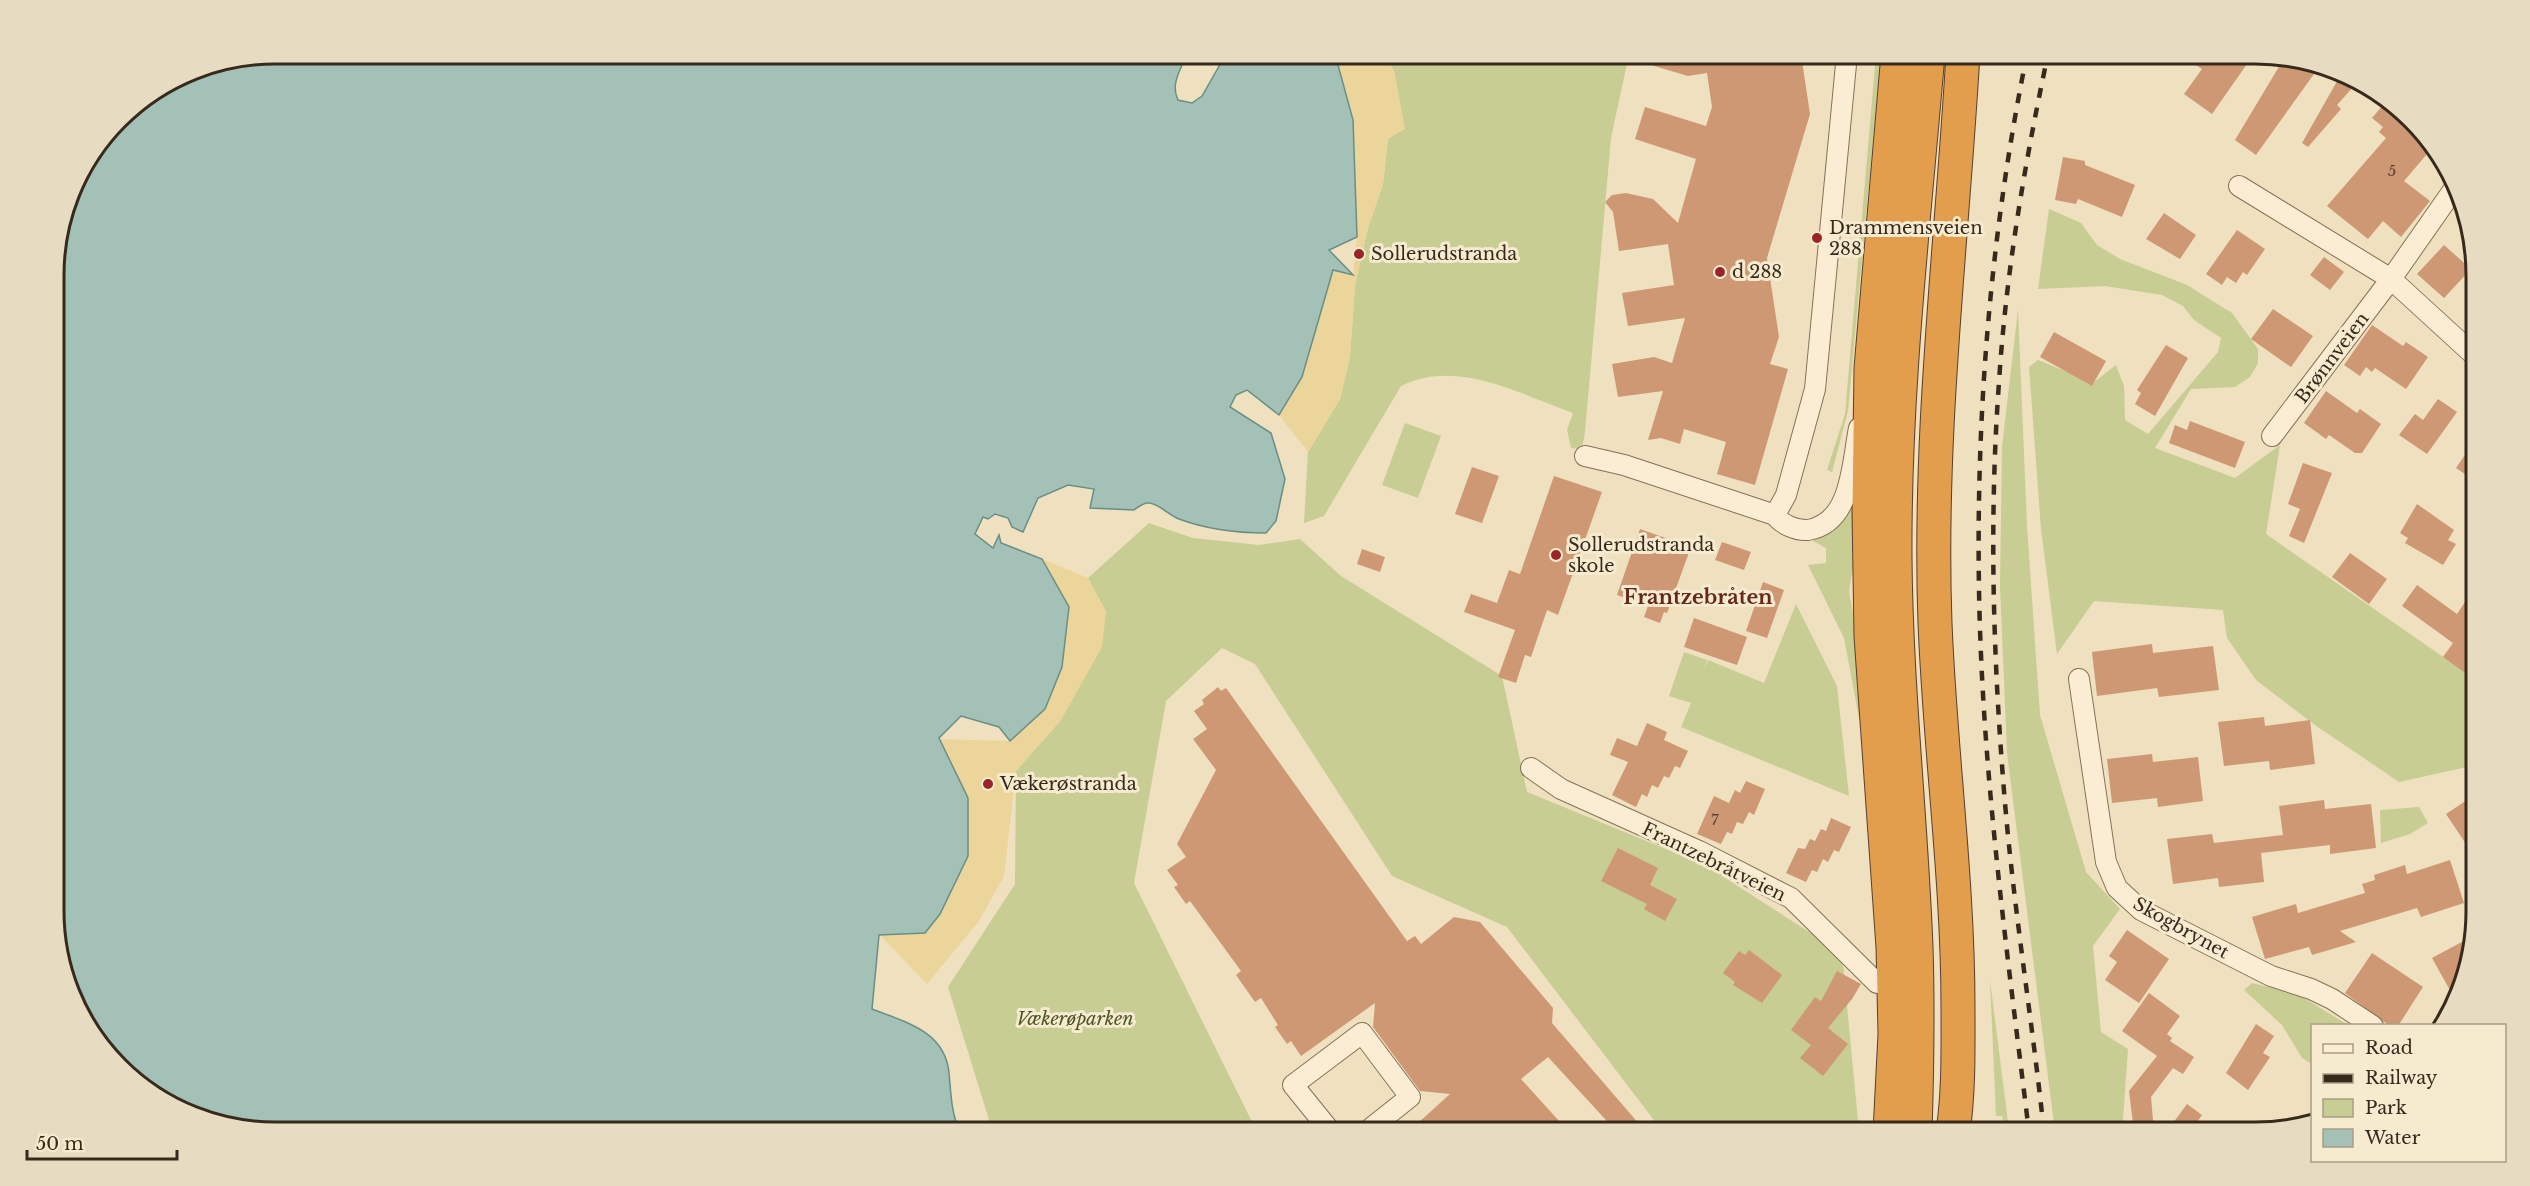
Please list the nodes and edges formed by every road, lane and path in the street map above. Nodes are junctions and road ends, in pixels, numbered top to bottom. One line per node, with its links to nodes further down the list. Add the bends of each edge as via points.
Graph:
1 (1846, 64): 12 (street, via 1815,389 1786,495)
2 (1897, 64): 9 (highway)
3 (1927, 64): 20 (highway, via 1899,398 1896,481 1896,628 1916,945)
4 (1962, 64): 21 (highway, via 1939,403 1934,551 1941,733 1957,940)
5 (2239, 186): 7 (street)
6 (2449, 196): 7 (street, Brønnveien)
7 (2391, 279): 8 (street); 10 (street, Brønnveien)
8 (2466, 348)
9 (1871, 368): 12 (street, via 1845,497 1836,516 1824,525 1803,530 1780,522); 19 (highway, via 1870,612 1893,958 1895,1034)
10 (2272, 436)
11 (1585, 456): 12 (street)
12 (1775, 515)
13 (2079, 679): 16 (street, Skogbrynet, via 2106,862 2117,888 2141,910 2271,976 2311,988)
14 (1531, 768): 15 (street, Frantzebråtveien, via 1561,789 1699,851 1791,898)
15 (1877, 983)
16 (2370, 1024)
17 (1322, 1121): 18 (street, via 1293,1085 1362,1033 1410,1097)
18 (1379, 1121)
19 (1891, 1121)
20 (1915, 1121)
21 (1956, 1121)

